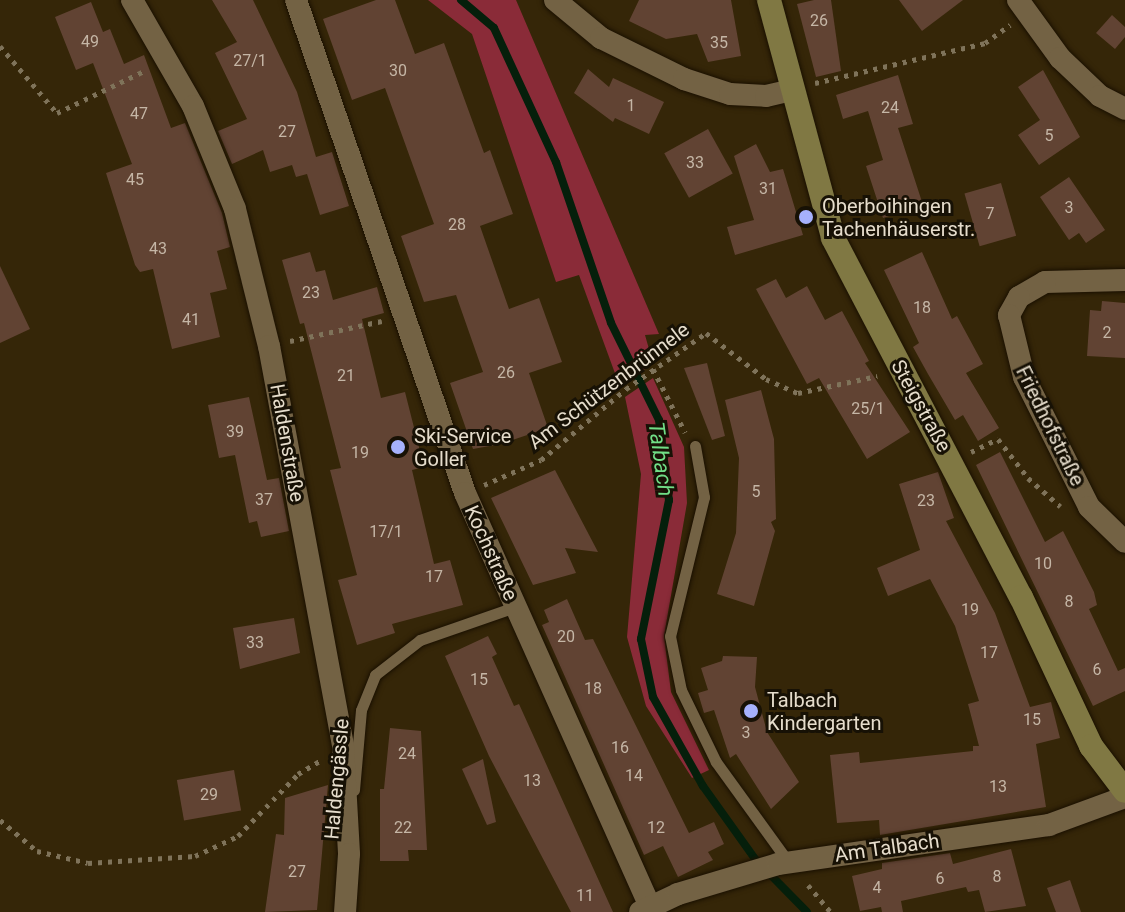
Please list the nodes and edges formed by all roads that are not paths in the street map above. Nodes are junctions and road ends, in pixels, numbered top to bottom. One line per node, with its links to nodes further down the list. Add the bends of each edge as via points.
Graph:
1 (132, 0): 13 (street, Haldenstraße, via 169,58 235,209 269,346 343,746)
2 (296, 0): 11 (street, Kochstraße, via 465,493)
3 (555, 0): 6 (street, via 601,38 684,79 730,94 766,96)
4 (769, 0): 6 (street, Steigstraße)
5 (1023, 6): 7 (street, via 1060,58 1100,96)
6 (791, 90): 12 (street, Steigstraße, via 833,238 1021,597 1091,746)
7 (1125, 109)
8 (1125, 280): 10 (street, Friedhofstraße, via 1045,282 1019,297 1009,315 1024,377 1089,507)
9 (695, 446): 14 (lane, via 704,497 670,636 681,690 716,762)
10 (1125, 542)
11 (515, 607): 13 (lane, Haldengässle, via 420,640 375,675 361,710); 15 (street, Kochstraße)
12 (1125, 794): 14 (street, Am Talbach, via 1049,825)
13 (349, 854): 16 (street, Haldenstraße)
14 (784, 864): 15 (street, Am Talbach)
15 (648, 910)
16 (345, 912)

